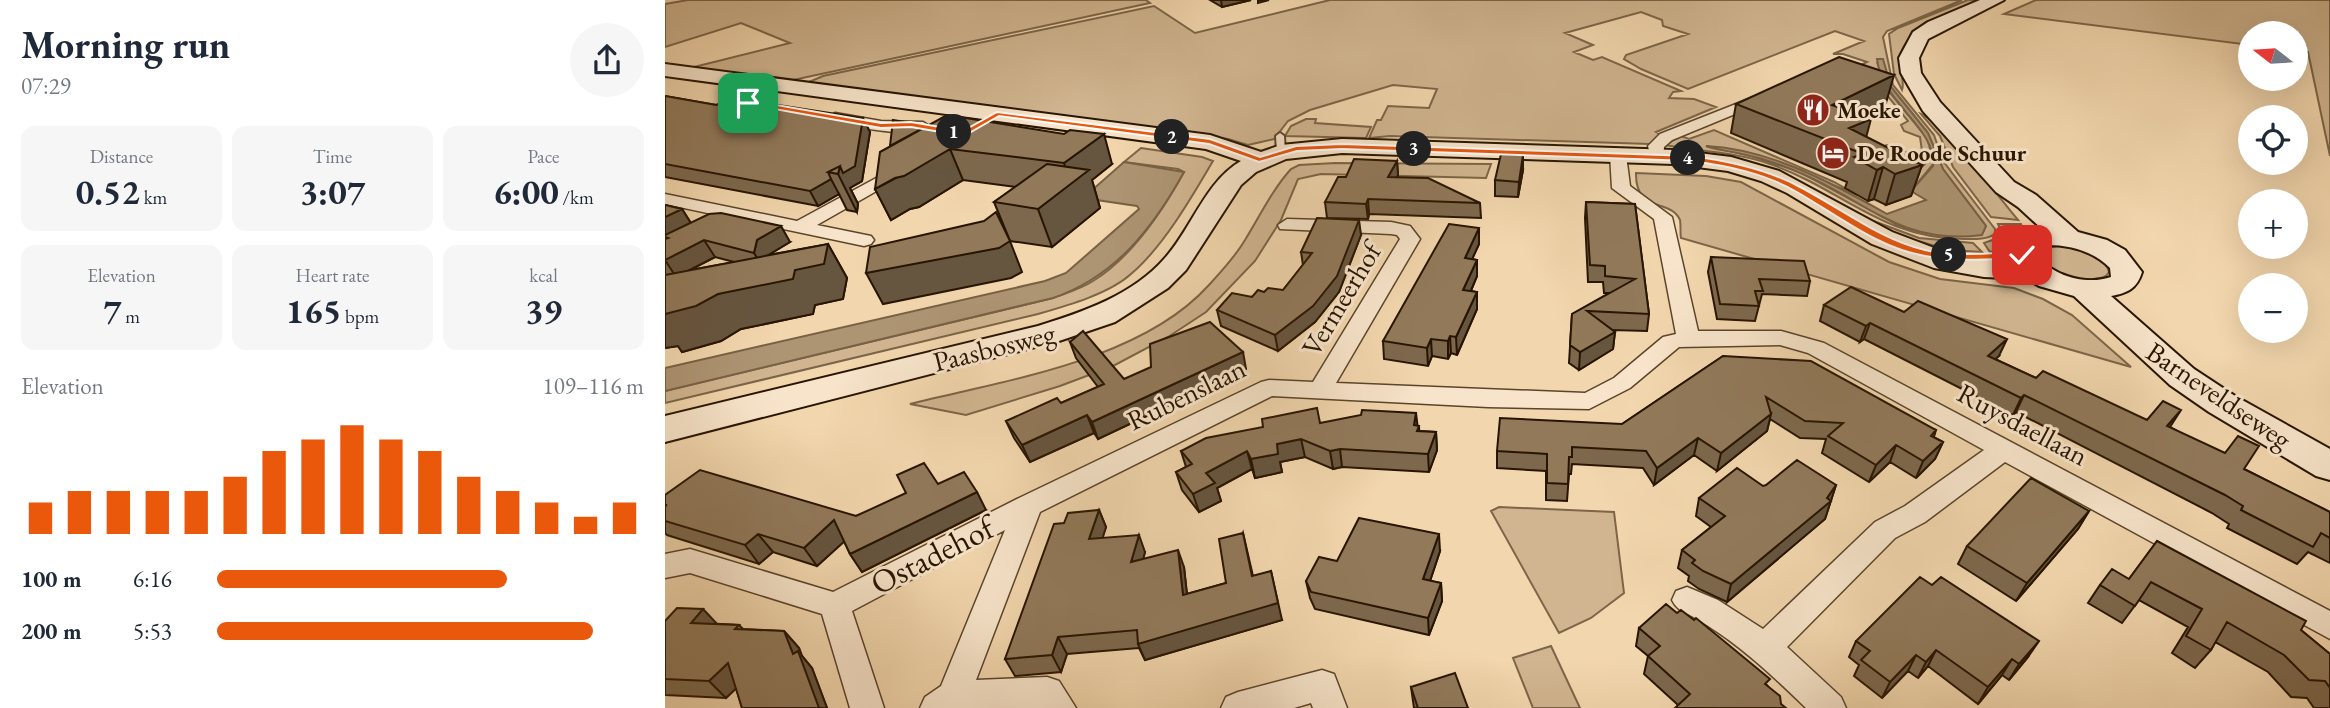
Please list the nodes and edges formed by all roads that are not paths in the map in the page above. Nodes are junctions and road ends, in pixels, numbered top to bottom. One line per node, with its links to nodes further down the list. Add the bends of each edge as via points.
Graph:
1 (1995, 0): 12 (street, via 1928,30 1909,58 1921,94)
2 (665, 70): 5 (street)
3 (1774, 93): 10 (street, via 1665,137 1656,146)
4 (814, 114): 7 (street, via 881,126)
5 (997, 114): 6 (street); 8 (street)
6 (973, 128)
7 (937, 129)
8 (1273, 149): 9 (street, via 1342,146); 24 (street, Paasbosweg, via 1231,180 1176,264 1141,294 1104,315 1048,334)
9 (1618, 155): 10 (street); 22 (street, via 1621,188 1663,217)
10 (1657, 156): 20 (street, via 1714,161 1770,176 1882,238 1953,264)
11 (917, 160): 17 (street)
12 (2004, 187): 18 (street); 20 (street)
13 (665, 199): 14 (street)
14 (734, 214): 15 (street); 17 (street)
15 (711, 225)
16 (1287, 225): 23 (street, Vermeerhof, via 1391,228 1403,230 1410,239)
17 (799, 228): 19 (street)
18 (2068, 238): 20 (street); 21 (street, via 2102,249 2124,266 2124,282)
19 (864, 240)
20 (2031, 254): 21 (main road, via 2053,280)
21 (2098, 288): 26 (street, Barneveldseweg, via 2207,374); 27 (street, Barneveldseweg, via 2182,377)
22 (1679, 340): 23 (street, Rubenslaan, via 1622,383 1589,401); 25 (street, Ruysdaellaan, via 1781,338 1816,348)
23 (1321, 389): 28 (street, Rubenslaan, via 1269,388)
24 (665, 429)
25 (2004, 449): 32 (street, Ruysdaellaan); 33 (street, via 1881,533)
26 (2330, 453)
27 (2330, 466)
28 (1029, 505): 31 (street, Ostadehof); 34 (street)
29 (665, 566): 31 (street, via 690,561)
30 (1687, 600): 33 (street)
31 (835, 605): 35 (street)
32 (2330, 626)
33 (1765, 648): 39 (street)
34 (945, 702): 36 (street, via 1047,692)
35 (867, 708)
36 (1059, 708)
37 (1238, 708): 38 (street, via 1322,685)
38 (1331, 708)
39 (1829, 708)

